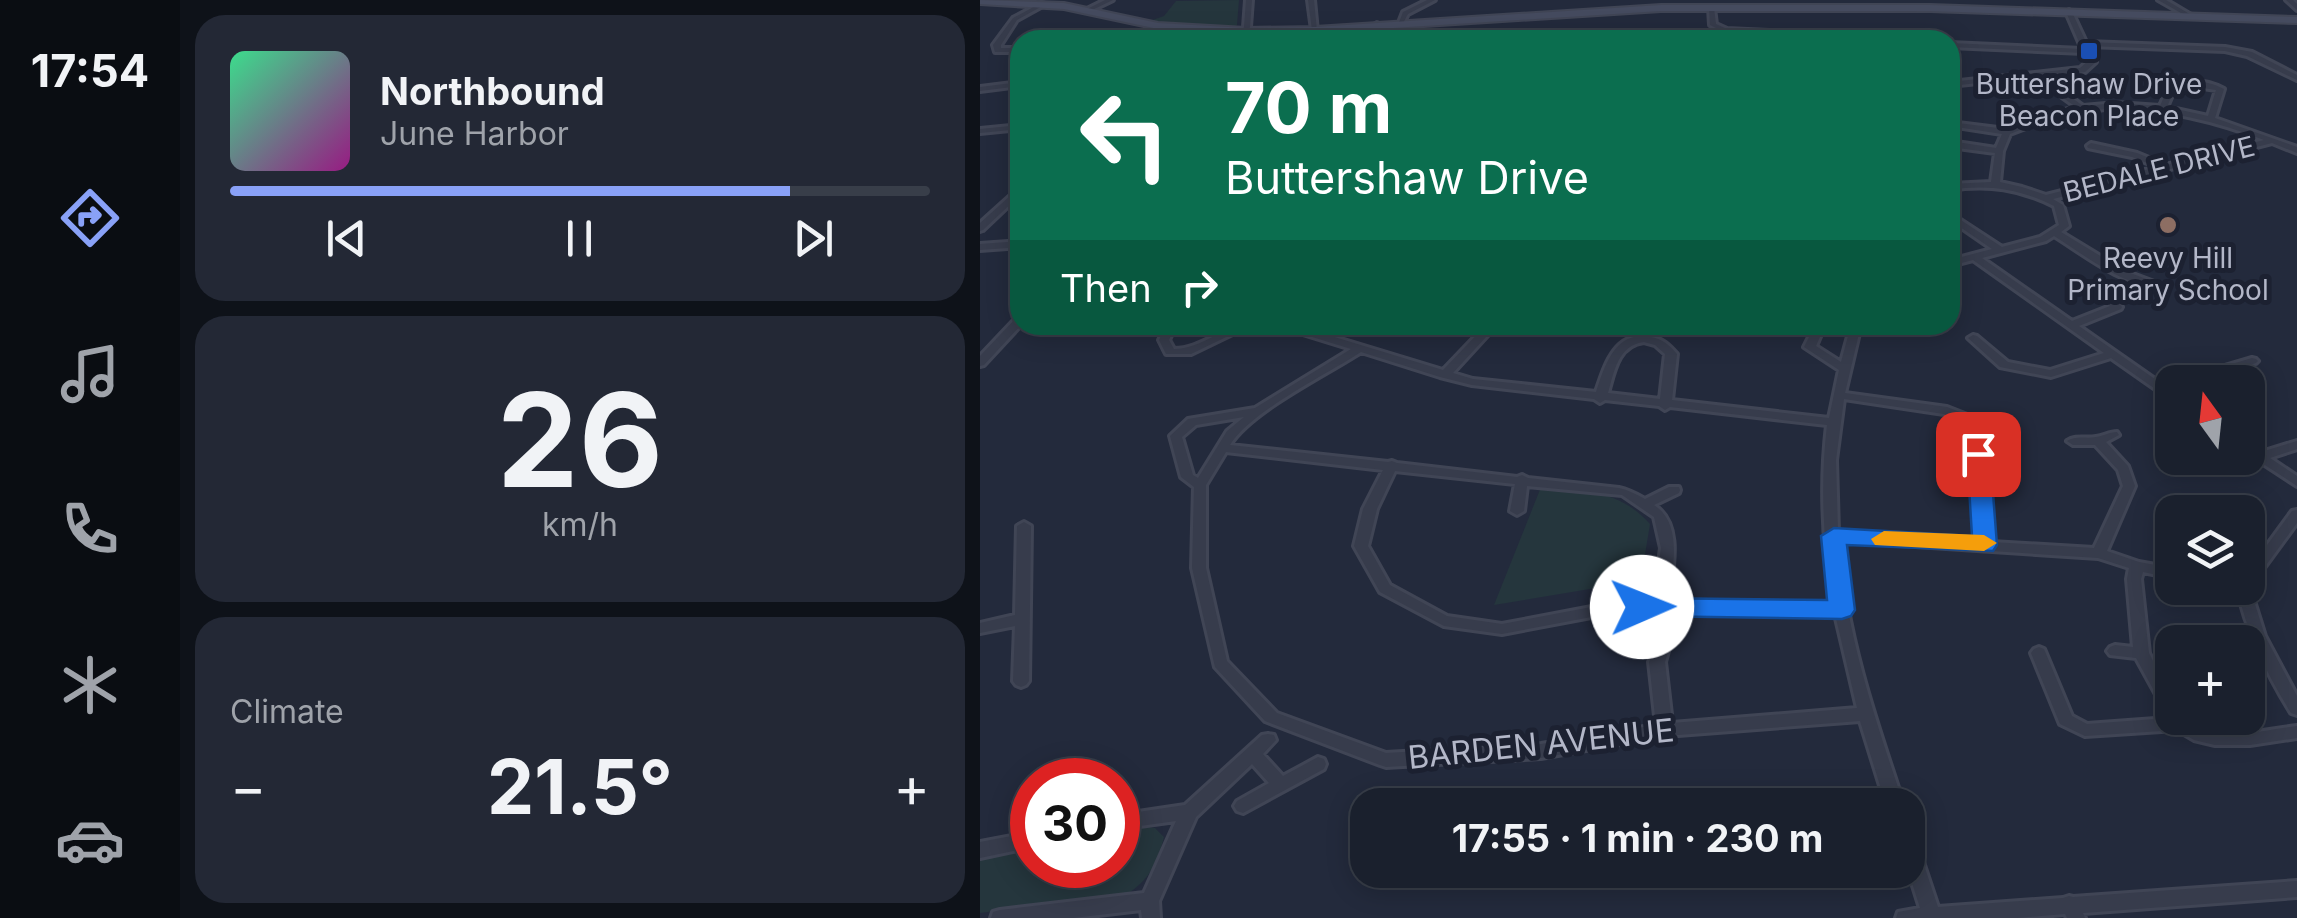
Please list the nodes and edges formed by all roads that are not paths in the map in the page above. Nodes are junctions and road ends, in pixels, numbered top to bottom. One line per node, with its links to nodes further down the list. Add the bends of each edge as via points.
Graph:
1 (1110, 0): 13 (street)
2 (1249, 0): 20 (street)
3 (1311, 0): 21 (street)
4 (1432, 0): 17 (street, via 1404,13)
5 (2161, 0): 15 (street)
6 (2290, 0): 12 (street)
7 (980, 1): 8 (main road)
8 (1042, 4): 13 (main road); 26 (street, via 1014,19 996,45)
9 (1660, 4): 11 (main road); 17 (main road)
10 (1926, 4): 11 (main road); 14 (main road)
11 (1711, 8): 23 (street, via 1713,24)
12 (2297, 8)
13 (1086, 11): 19 (main road)
14 (2069, 12): 15 (main road); 25 (street)
15 (2190, 16): 16 (main road)
16 (2297, 20)
17 (1400, 24): 18 (main road)
18 (1377, 25): 21 (main road); 22 (street)
19 (1196, 30)
20 (1244, 30)
21 (1316, 30)
22 (1379, 30)
23 (1723, 30)
24 (1960, 45): 25 (street)
25 (2088, 47): 27 (street, via 2092,62 2082,70); 28 (street, via 2226,49)
26 (1010, 50)
27 (2037, 76): 29 (street); 32 (street)
28 (2297, 78)
29 (1960, 83)
30 (1010, 85): 31 (street)
31 (980, 89)
32 (2079, 106): 33 (street); 38 (street)
33 (2163, 108): 34 (street); 34 (street, via 2172,86 2209,86 2221,95)
34 (2212, 118): 39 (street)
35 (1960, 125): 38 (street)
36 (1010, 128): 37 (street)
37 (980, 131)
38 (2007, 132): 43 (street)
39 (2272, 140): 42 (street); 44 (street, BEDALE DRIVE)
40 (1960, 145): 43 (street)
41 (2091, 146): 44 (street)
42 (2297, 150)
43 (1999, 151): 45 (street)
44 (2164, 167): 47 (street, BEDALE DRIVE)
45 (1995, 184): 46 (street); 47 (street)
46 (1960, 187)
47 (2046, 198): 51 (street, via 2058,205 2064,226)
48 (1010, 200): 50 (street)
49 (1960, 227): 54 (street)
50 (980, 228)
51 (2056, 233): 54 (street); 57 (street, via 2121,274)
52 (1010, 245): 53 (street)
53 (980, 247)
54 (2000, 250): 55 (street)
55 (1975, 257): 56 (street); 59 (street)
56 (1960, 261)
57 (2153, 285)
58 (2106, 295): 59 (street, via 2117,307)
59 (2071, 325): 69 (street)
60 (1010, 331): 71 (street)
61 (1167, 335): 62 (street, via 1170,352 1187,352)
62 (1224, 335)
63 (1313, 335): 68 (street)
64 (1482, 335): 74 (street)
65 (1815, 335): 73 (street, via 1810,347)
66 (1853, 335): 73 (street)
67 (1973, 338): 69 (street, via 2004,364 2051,374)
68 (1357, 350): 74 (street); 79 (street)
69 (2113, 354): 75 (street)
70 (2252, 361): 72 (street)
71 (980, 363)
72 (2239, 365)
73 (1844, 369): 76 (street)
74 (1444, 375): 77 (street)
75 (2155, 381)
76 (1838, 395): 80 (street); 98 (street, via 1946,411 1976,424)
77 (1600, 399): 78 (street); 78 (street, via 1619,347 1647,339 1671,354)
78 (1665, 406): 80 (street)
79 (1259, 410): 85 (street); 91 (street, via 1192,422 1176,436 1186,477)
80 (1834, 422): 97 (street)
81 (2113, 435): 83 (street)
82 (2073, 441): 83 (street)
83 (2098, 442): 99 (street, via 2124,469 2130,486)
84 (2297, 446): 86 (street)
85 (1224, 448): 88 (street); 91 (street)
86 (2265, 451)
87 (2265, 461): 90 (street)
88 (1392, 464): 89 (street); 104 (street, via 1370,508 1362,546 1384,588 1444,622 1502,629)
89 (1522, 479): 93 (street, via 1624,493); 94 (street)
90 (2297, 482)
91 (1200, 485): 117 (street, BARDEN AVENUE, via 1199,568 1220,663 1272,717 1386,760 1540,750)
92 (1674, 490): 93 (street)
93 (1646, 504): 104 (street, via 1660,514 1668,548)
94 (1517, 512)
95 (2297, 514): 100 (street)
96 (1024, 526): 106 (street)
97 (1834, 536): 98 (street); 105 (street)
98 (1984, 545): 99 (street)
99 (2099, 553): 101 (street)
100 (2265, 557)
101 (2136, 566): 102 (street); 110 (street)
102 (2155, 570)
103 (2247, 605): 114 (street, via 2272,670)
104 (1662, 606): 105 (street)
105 (1842, 610): 115 (street)
106 (1022, 619): 107 (street); 113 (street)
107 (980, 628)
108 (1662, 648): 117 (street, via 1657,662)
109 (2115, 651): 110 (street)
110 (2142, 653): 112 (street)
111 (2039, 654): 116 (street, via 2066,720 2085,730)
112 (2155, 679)
113 (1022, 681)
114 (2297, 709)
115 (1864, 714): 117 (street, BARDEN AVENUE); 124 (street)
116 (2155, 721)
117 (1665, 730)
118 (2297, 732): 119 (street)
119 (2203, 735)
120 (1268, 740): 121 (street)
121 (1253, 754): 123 (street); 126 (street)
122 (1318, 764): 123 (street)
123 (1280, 784): 125 (street)
124 (1889, 788)
125 (1243, 806)
126 (1189, 812): 127 (street); 132 (street)
127 (1140, 819)
128 (1010, 844): 129 (street)
129 (980, 850)
130 (1922, 888): 134 (street)
131 (2297, 889): 133 (street)
132 (1151, 910): 135 (street)
133 (2073, 911): 134 (street)
134 (1931, 914): 136 (street)
135 (1000, 918)
136 (1905, 918)

